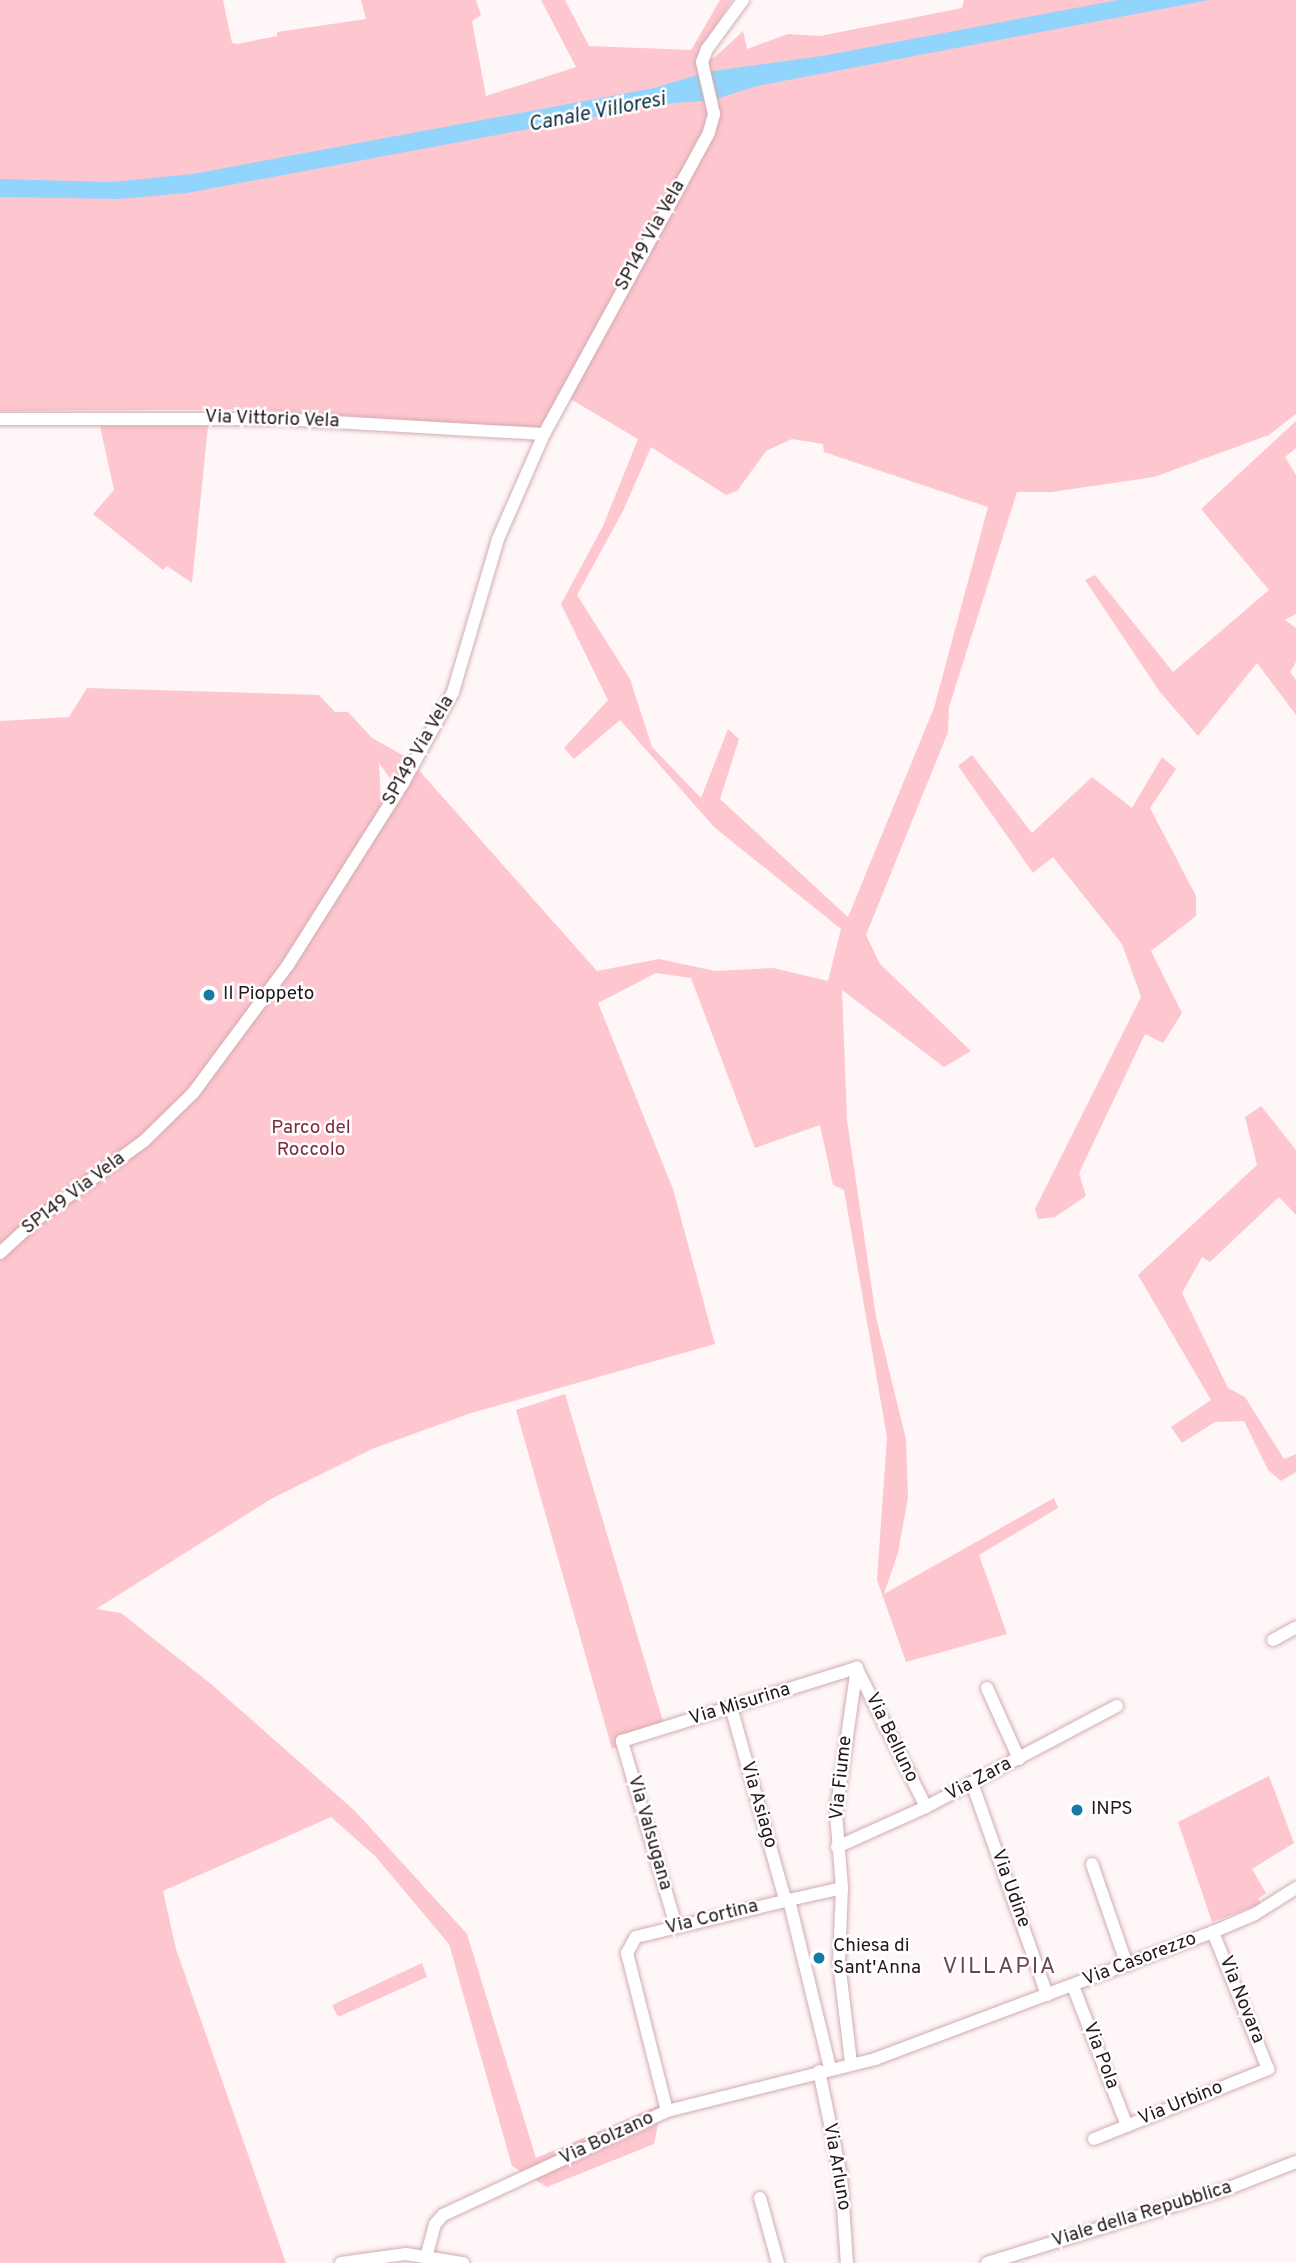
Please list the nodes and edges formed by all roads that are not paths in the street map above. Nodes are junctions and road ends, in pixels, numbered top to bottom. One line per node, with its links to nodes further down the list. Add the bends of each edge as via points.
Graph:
1 (743, 0): 3 (street, SP149 Via Vela, via 707,48 702,62 714,114)
2 (0, 419): 3 (street, Via Vittorio Vela, via 282,419)
3 (544, 433): 4 (street, SP149 Via Vela, via 498,539 450,699 309,933 169,1118)
4 (0, 1253)
5 (1296, 1627): 6 (street)
6 (1273, 1640)
7 (857, 1668): 10 (street, Via Misurina); 14 (street, Via Belluno); 15 (street, Via Fiume, via 840,1773)
8 (987, 1688): 12 (street)
9 (1118, 1706): 12 (street, Via Zara)
10 (731, 1707): 11 (street, Via Misurina); 19 (street, Via Asiago, via 783,1896)
11 (622, 1741): 20 (street, Via Valsugana)
12 (1019, 1759): 13 (street, Via Zara)
13 (972, 1783): 14 (street, Via Zara); 24 (street, Via Udine)
14 (926, 1807): 15 (street, Via Zara)
15 (837, 1847): 17 (street, Via Fiume)
16 (1092, 1864): 22 (street)
17 (842, 1888): 19 (street, Via Cortina); 25 (street, Via Fiume, via 839,1962)
18 (1296, 1888): 21 (street, Via Casorezzo, via 1255,1914)
19 (789, 1900): 20 (street, Via Cortina); 27 (street, Via Asiago)
20 (676, 1926): 28 (street, Via Cortina, via 636,1937 627,1953)
21 (1213, 1931): 22 (street, Via Casorezzo); 26 (street, Via Novara)
22 (1127, 1965): 23 (street, Via Casorezzo)
23 (1073, 1986): 24 (street, Via Casorezzo); 29 (street, Via Pola)
24 (1047, 1995): 25 (street, Via Casorezzo, via 875,2059)
25 (851, 2062): 27 (street, Via Casorezzo)
26 (1268, 2069): 29 (street, Via Urbino)
27 (825, 2070): 28 (street, Via Bolzano); 34 (street, Via Arluno, via 841,2176)
28 (667, 2111): 33 (street, Via Bolzano, via 443,2215 435,2224)
29 (1127, 2126): 30 (street, Via Urbino)
30 (1094, 2139)
31 (1296, 2162): 38 (street, Viale della Repubblica, via 1224,2190)
32 (760, 2197): 37 (street)
33 (427, 2254): 35 (street, via 374,2255); 36 (street)
34 (845, 2261)
35 (341, 2263)
36 (463, 2263)
37 (778, 2263)
38 (987, 2263)

